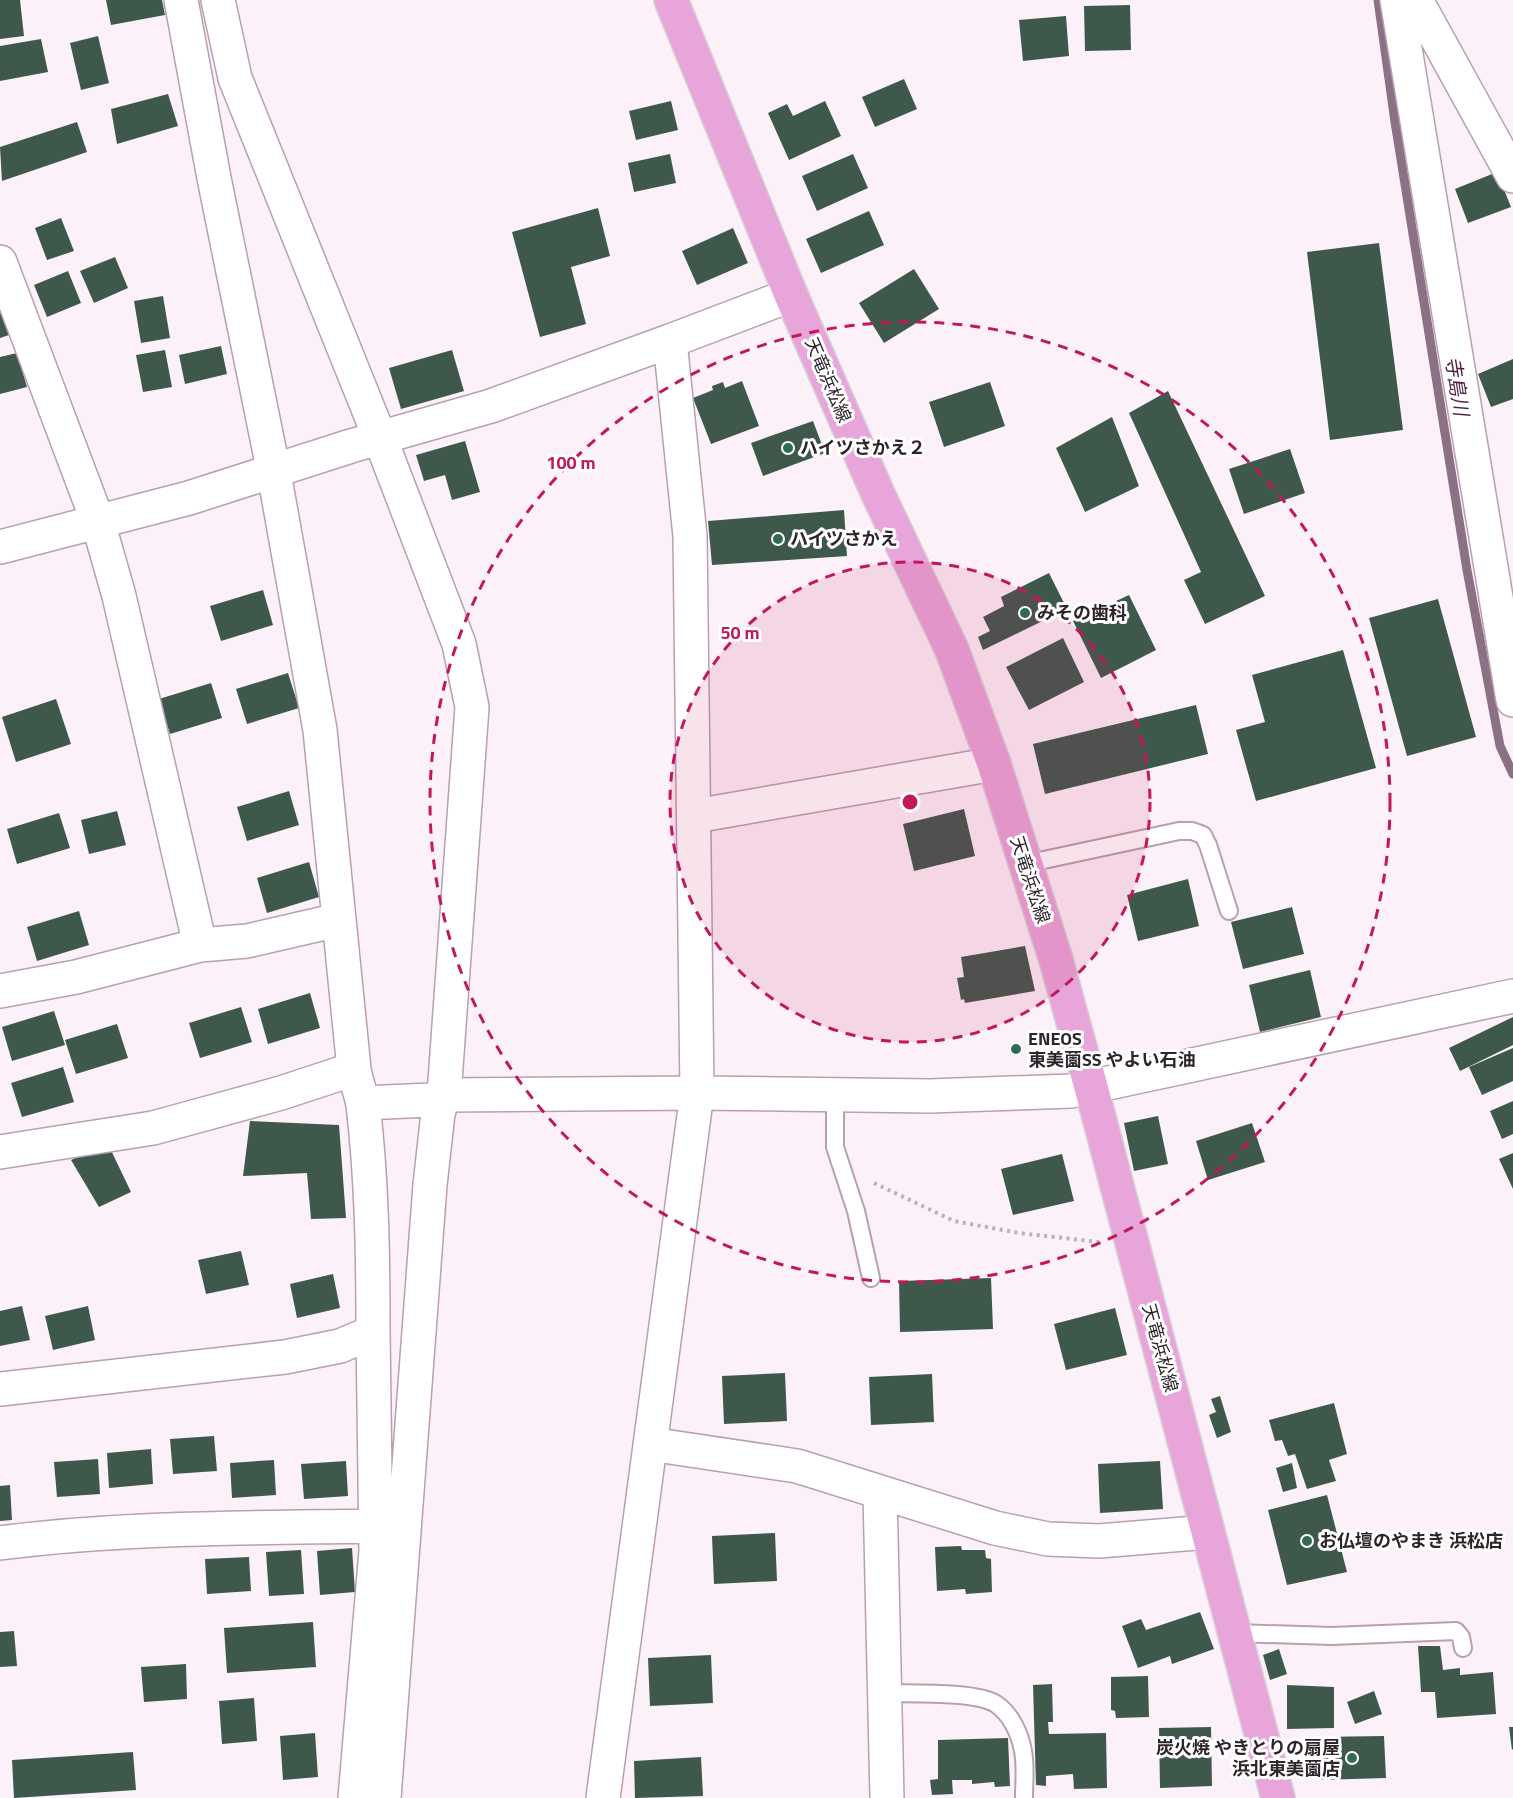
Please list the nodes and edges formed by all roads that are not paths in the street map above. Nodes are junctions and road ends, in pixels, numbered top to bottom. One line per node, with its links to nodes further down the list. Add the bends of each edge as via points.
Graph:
1 (181, 0): 11 (street)
2 (218, 0): 10 (street, via 235,78)
3 (672, 0): 8 (main road, 天竜浜松線)
4 (1397, 0): 14 (street)
5 (1416, 0): 6 (street)
6 (1513, 176)
7 (0, 262): 12 (street)
8 (791, 295): 9 (street); 15 (main road, 天竜浜松線, via 952,650)
9 (670, 341): 10 (street, via 491,406); 16 (street, via 690,536)
10 (380, 438): 11 (street); 26 (street, via 463,656 472,707)
11 (274, 472): 12 (street); 19 (street, via 320,730)
12 (98, 522): 13 (street); 20 (street, via 119,596)
13 (0, 547)
14 (1513, 699)
15 (994, 764): 16 (street); 17 (main road, 天竜浜松線)
16 (695, 816): 25 (street)
17 (1025, 864): 18 (lane, via 1192,831 1203,835 1208,845); 24 (main road, 天竜浜松線)
18 (1229, 911)
19 (338, 920): 20 (street, via 247,941); 23 (street)
20 (200, 945): 21 (street)
21 (0, 992)
22 (1513, 996): 24 (street)
23 (354, 1070): 28 (street); 29 (street, via 153,1128)
24 (1091, 1087): 27 (street, via 1008,1094); 36 (main road, 天竜浜松線)
25 (697, 1093): 26 (street); 27 (street); 33 (street)
26 (444, 1095): 28 (street, via 431,1100); 42 (street, via 438,1113 430,1185)
27 (835, 1096): 30 (lane, via 835,1147 856,1211)
28 (363, 1103): 31 (street)
29 (0, 1152)
30 (871, 1278)
31 (373, 1332): 32 (street, via 340,1346 285,1357); 35 (street)
32 (0, 1389)
33 (650, 1444): 34 (street, via 786,1464); 43 (street)
34 (880, 1493): 36 (street, via 995,1528 1048,1539 1099,1541); 40 (street)
35 (375, 1526): 37 (street, via 188,1528); 41 (street)
36 (1208, 1533): 38 (main road, 天竜浜松線)
37 (0, 1543)
38 (1235, 1633): 39 (lane, via 1332,1636 1456,1631); 46 (main road, 天竜浜松線)
39 (1463, 1648)
40 (885, 1693): 44 (street); 45 (lane, via 976,1698 995,1704 1011,1719 1018,1733 1023,1752)
41 (355, 1798)
42 (384, 1798)
43 (603, 1798)
44 (887, 1798)
45 (1024, 1798)
46 (1278, 1798)

